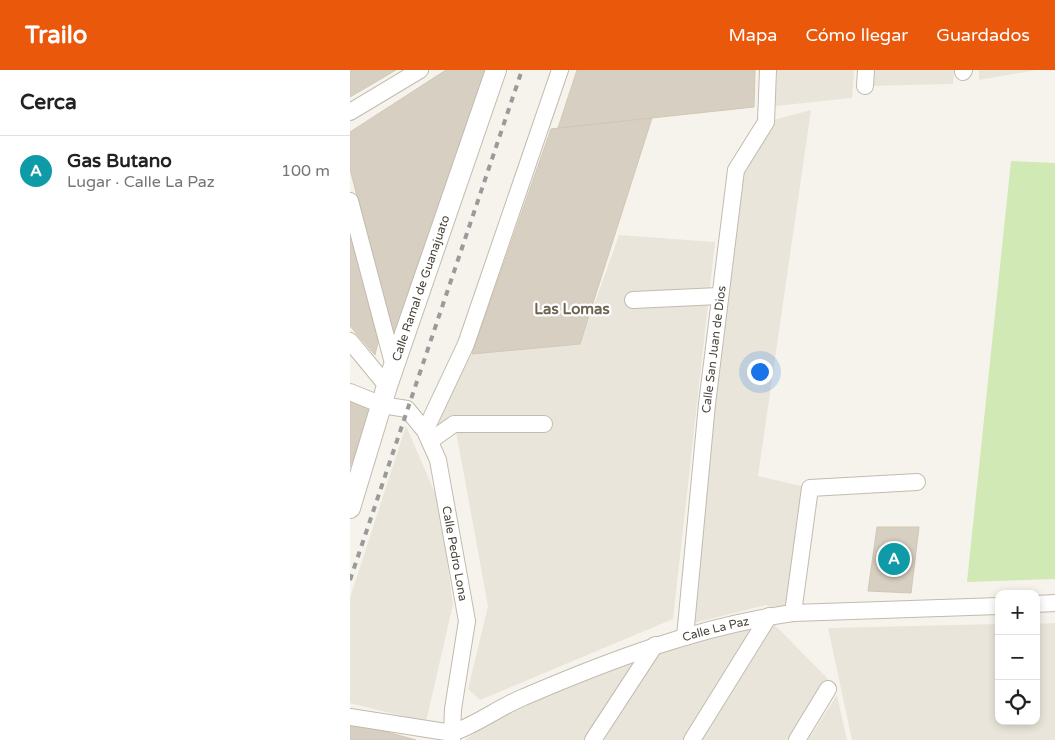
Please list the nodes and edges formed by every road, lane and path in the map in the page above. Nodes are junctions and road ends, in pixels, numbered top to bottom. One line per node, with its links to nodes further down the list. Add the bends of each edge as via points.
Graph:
1 (420, 70): 5 (street)
2 (496, 70): 10 (street, Calle Ramal de Guanajuato)
3 (560, 70): 14 (street, via 466,344)
4 (768, 70): 7 (street, Calle San Juan de Dios, via 766,122 736,170)
5 (350, 112)
6 (350, 201): 10 (street)
7 (719, 296): 8 (street); 22 (street, Calle San Juan de Dios)
8 (633, 300)
9 (350, 341): 12 (street)
10 (394, 367): 12 (street, Calle Ramal de Guanajuato)
11 (350, 392): 12 (street, Calle Pedro Lona)
12 (384, 395): 14 (street, Calle Pedro Lona, via 407,409); 16 (street, Calle Ramal de Guanajuato)
13 (544, 424): 14 (street, via 454,424)
14 (428, 436): 26 (street, Calle Pedro Lona, via 438,460 467,621 453,709)
15 (916, 482): 20 (street, via 810,488)
16 (350, 508)
17 (1055, 603): 18 (street)
18 (1040, 604)
19 (995, 606): 20 (street, Calle La Paz)
20 (793, 613): 21 (street, Calle La Paz)
21 (769, 616): 22 (street, Calle La Paz); 28 (street)
22 (685, 637): 23 (street, Calle La Paz)
23 (655, 645): 26 (street, Calle La Paz, via 522,697); 27 (street)
24 (828, 689): 29 (street)
25 (350, 717): 26 (street)
26 (452, 736)
27 (593, 740)
28 (692, 740)
29 (797, 740)

